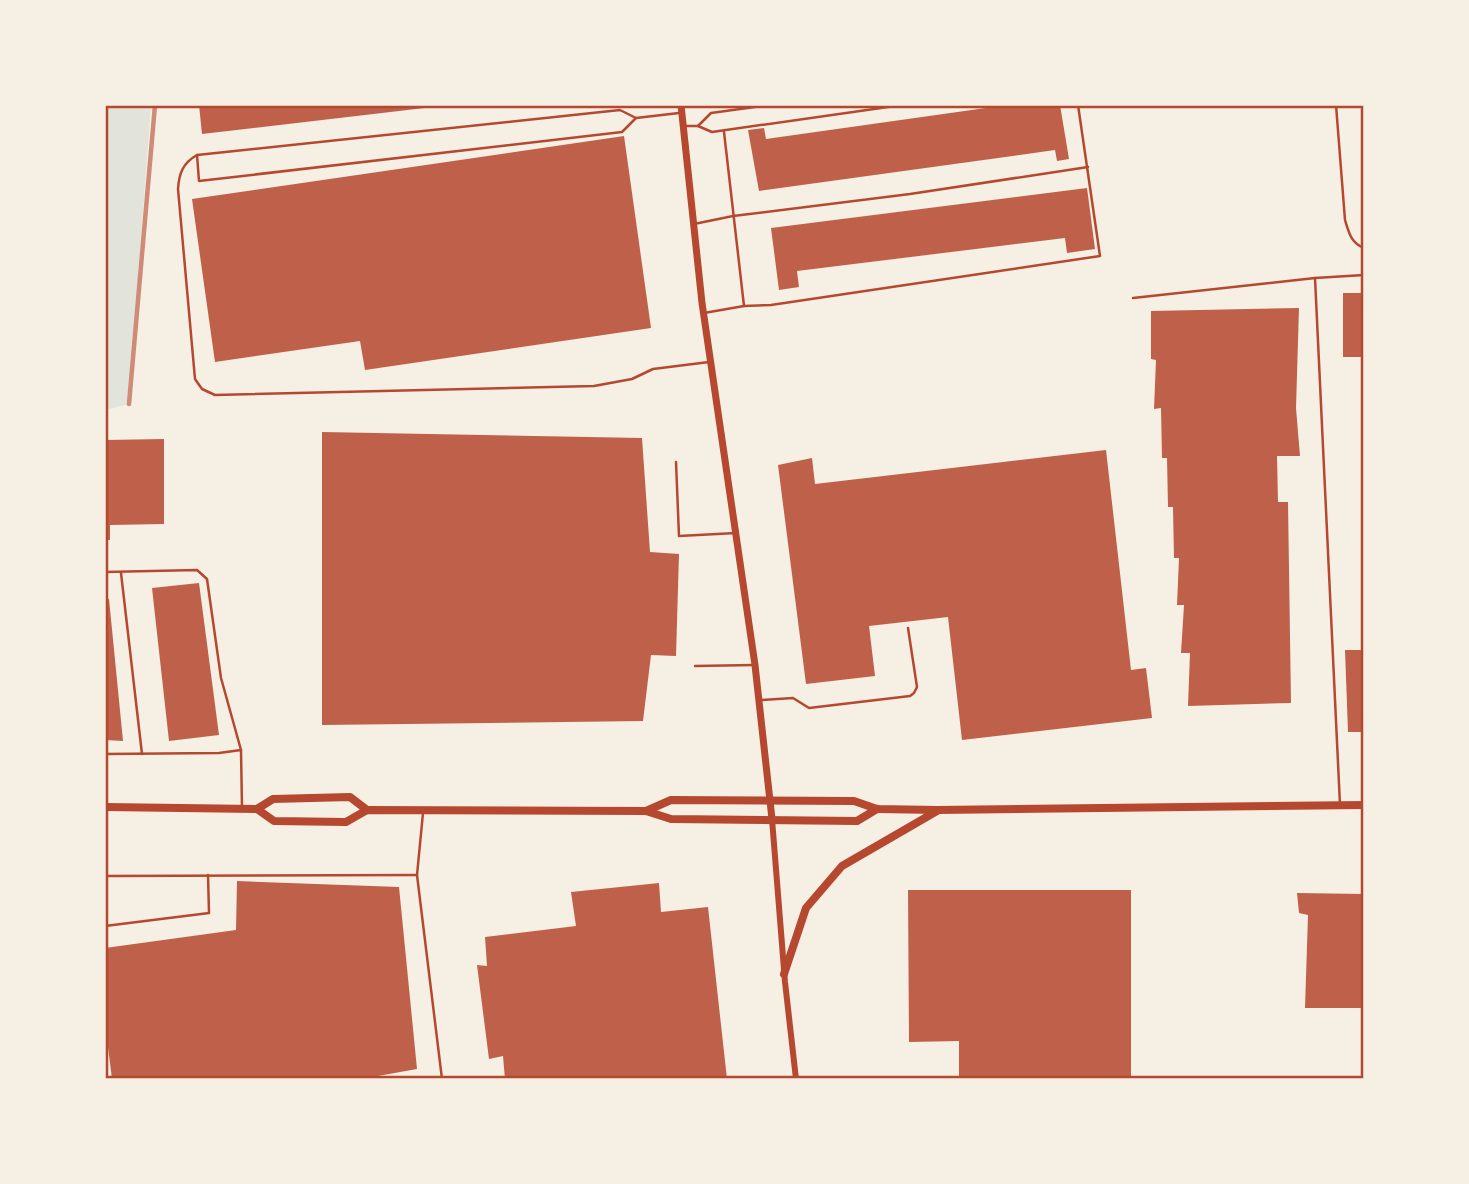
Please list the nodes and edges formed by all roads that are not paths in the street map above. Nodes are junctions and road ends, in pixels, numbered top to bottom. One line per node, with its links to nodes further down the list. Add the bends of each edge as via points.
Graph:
1 (770, 105): 5 (lane)
2 (902, 105): 10 (lane)
3 (1078, 105): 12 (lane)
4 (1336, 105): 15 (lane, via 1345,220 1356,245)
5 (738, 107): 9 (lane, via 711,113)
6 (682, 109): 7 (lane); 8 (street)
7 (636, 118): 11 (lane, via 620,110); 11 (lane, via 622,132 199,181)
8 (684, 126): 9 (lane); 14 (street)
9 (698, 126): 10 (lane)
10 (723, 131): 13 (lane)
11 (197, 155): 21 (lane, via 183,167 178,188 195,379 208,394 594,386 632,379 653,369)
12 (1088, 167): 13 (lane); 19 (lane, via 1100,256)
13 (733, 216): 14 (lane); 19 (lane)
14 (694, 224): 20 (street)
15 (1364, 248)
16 (1364, 275): 17 (lane)
17 (1315, 278): 18 (lane); 34 (lane)
18 (1133, 298)
19 (744, 306): 20 (lane)
20 (704, 313): 21 (street)
21 (711, 362): 23 (street)
22 (676, 462): 23 (lane, via 679,536)
23 (736, 533): 28 (street)
24 (105, 572): 25 (lane)
25 (121, 572): 30 (lane, via 197,570 207,579 221,678); 32 (lane)
26 (908, 628): 29 (lane, via 917,687 910,696 809,708 793,698)
27 (695, 666): 28 (lane)
28 (755, 666): 29 (street)
29 (758, 701): 33 (street)
30 (241, 750): 32 (lane); 37 (lane)
31 (105, 754): 32 (lane)
32 (142, 754)
33 (771, 800): 39 (main road, via 855,801); 43 (main road, via 671,800); 44 (street)
34 (1340, 805): 35 (main road); 42 (main road)
35 (1364, 805)
36 (105, 807): 37 (main road)
37 (242, 809): 38 (main road)
38 (257, 809): 40 (main road, via 274,821 322,822 346,822); 40 (main road, via 273,799 350,797)
39 (877, 809): 42 (main road); 44 (main road, via 857,821)
40 (367, 810): 41 (main road)
41 (423, 810): 43 (main road); 46 (lane)
42 (938, 810): 49 (main road, via 842,866 806,908)
43 (646, 811): 44 (main road, via 671,819)
44 (772, 819): 49 (street)
45 (208, 875): 46 (lane); 47 (lane); 48 (lane, via 209,913)
46 (417, 875): 50 (lane)
47 (105, 876)
48 (105, 926)
49 (784, 974): 51 (street)
50 (442, 1079)
51 (796, 1079)

